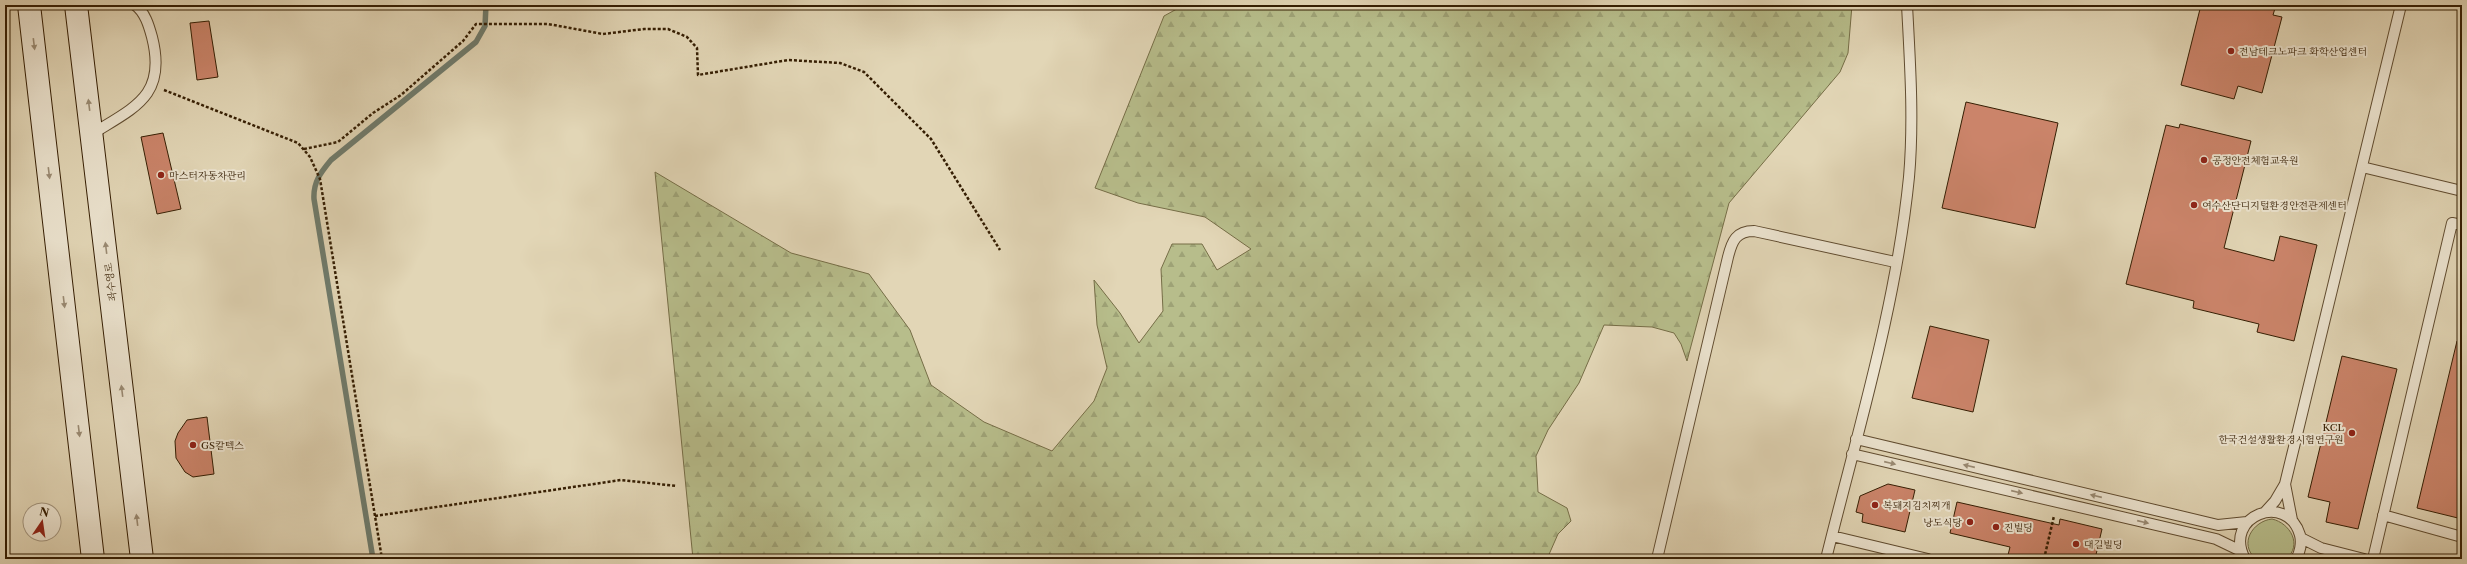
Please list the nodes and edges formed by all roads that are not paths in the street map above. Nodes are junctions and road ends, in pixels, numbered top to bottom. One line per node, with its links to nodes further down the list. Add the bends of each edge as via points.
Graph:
1 (29, 5): 22 (street, one-way to 22)
2 (76, 5): 6 (street, 좌수영로, one-way to 2)
3 (135, 5): 6 (lane, via 145,17 154,44 155,70 152,86 138,105)
4 (1907, 5): 10 (lane, via 1910,153 1906,198)
5 (2401, 5): 7 (lane)
6 (92, 134): 23 (street, 좌수영로, one-way to 6)
7 (2362, 167): 8 (lane); 13 (lane)
8 (2462, 191)
9 (2462, 225): 15 (lane, via 2452,223)
10 (1895, 262): 11 (lane, via 1887,311); 24 (lane, via 1754,231 1742,232 1734,238)
11 (1856, 439): 12 (lane); 17 (lane, one-way to 11, via 2218,524)
12 (1852, 454): 18 (lane); 21 (lane, one-way to 21, via 2216,539)
13 (2285, 484): 14 (lane); 16 (lane)
14 (2265, 512): 16 (lane, via 2284,515); 17 (lane)
15 (2383, 515): 19 (lane); 29 (lane)
16 (2292, 520): 20 (lane)
17 (2247, 522): 21 (lane, via 2241,536)
18 (1832, 536): 25 (lane); 26 (lane)
19 (2462, 537)
20 (2301, 538): 27 (lane, via 2301,547); 28 (lane, via 2321,548)
21 (2243, 555)
22 (94, 559)
23 (142, 559)
24 (1657, 559)
25 (1826, 559)
26 (1928, 559)
27 (2296, 559)
28 (2364, 559)
29 (2373, 559)

